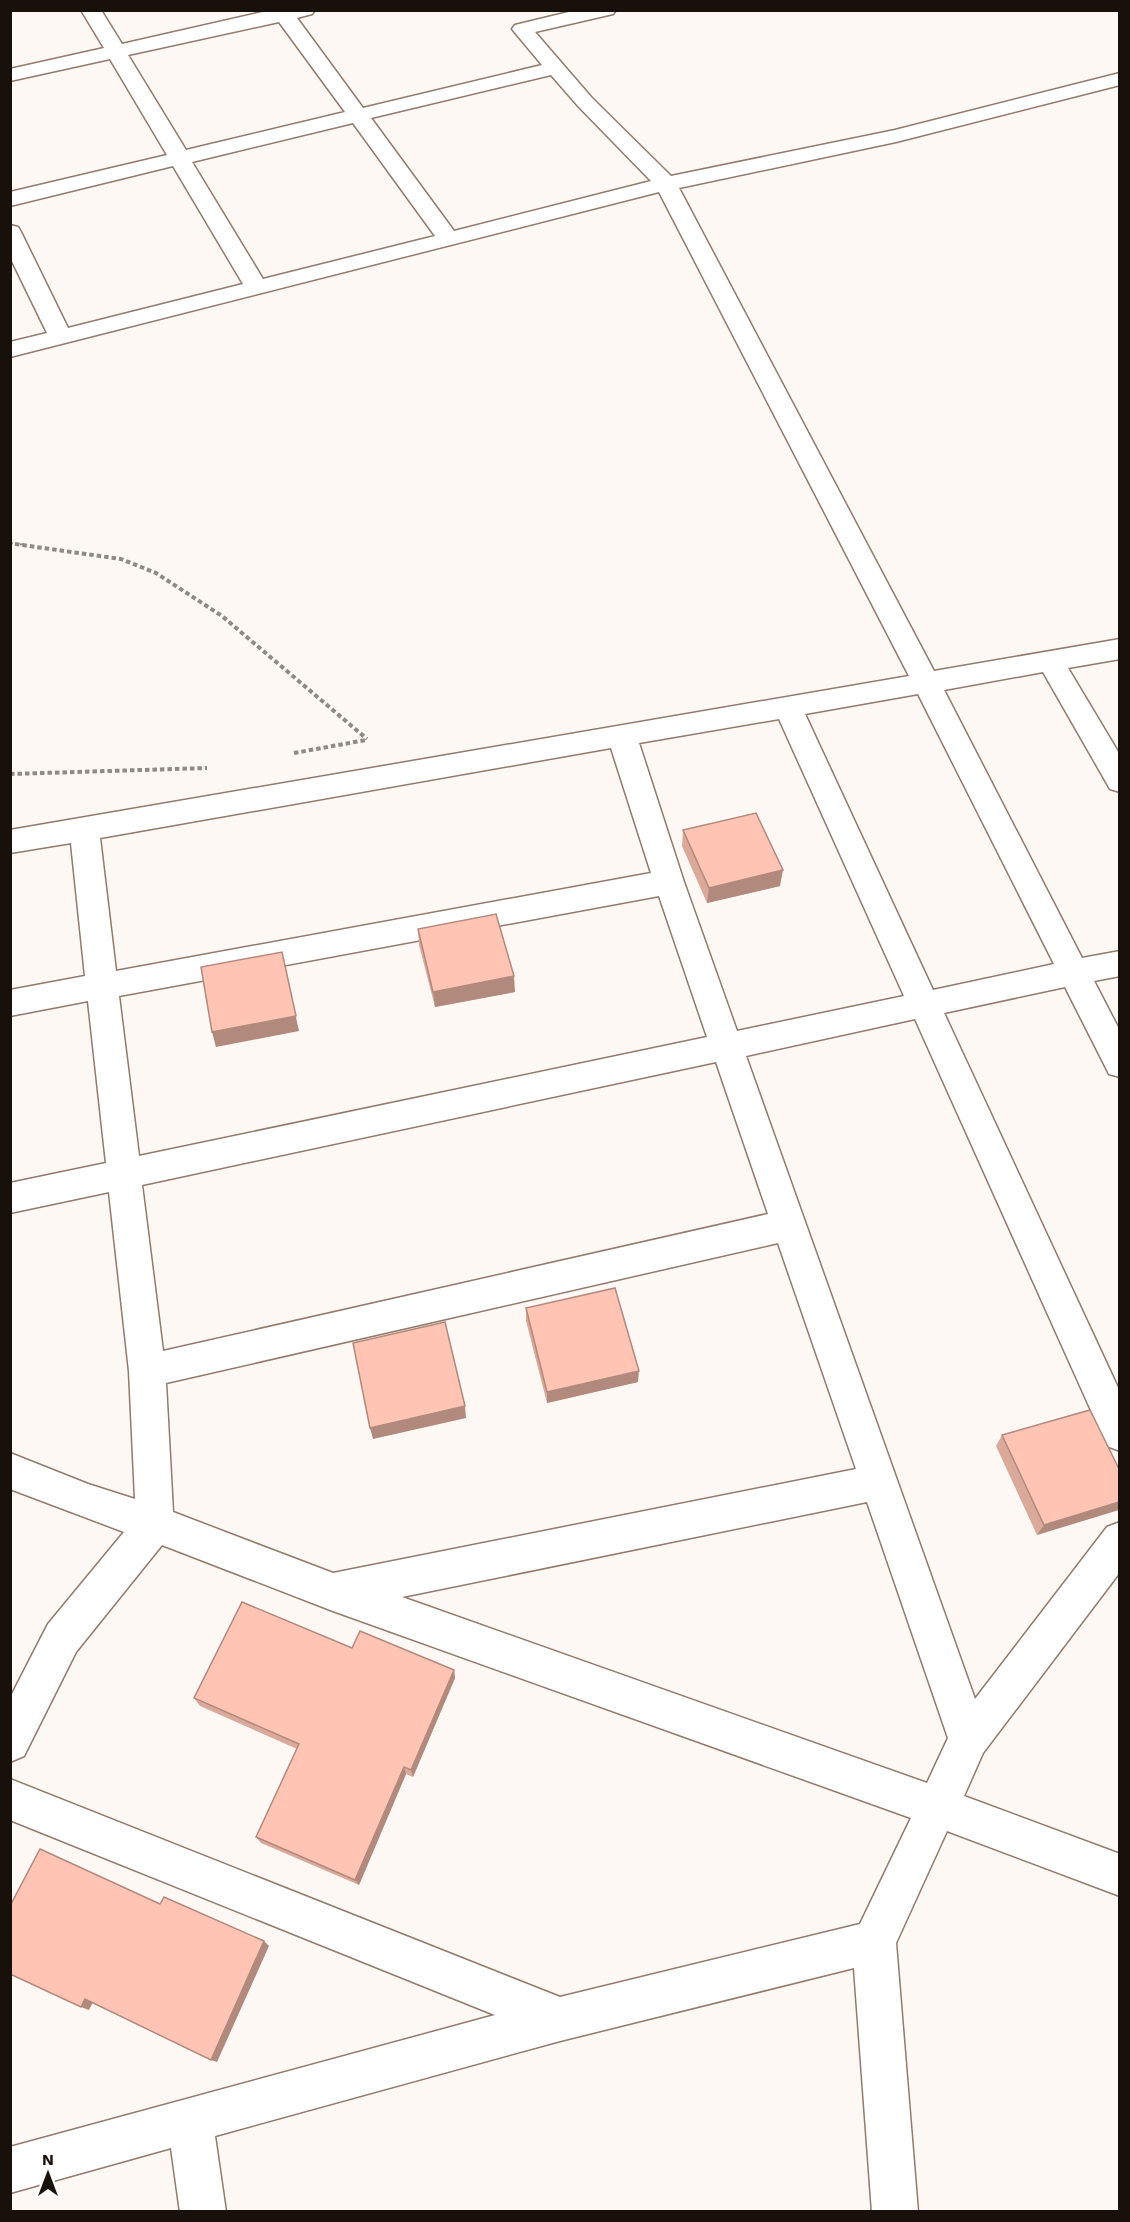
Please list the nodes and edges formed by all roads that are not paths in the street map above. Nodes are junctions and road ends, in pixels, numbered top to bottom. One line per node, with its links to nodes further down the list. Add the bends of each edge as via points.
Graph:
1 (91, 10): 5 (street)
2 (305, 10): 4 (street)
3 (606, 10): 6 (street, via 517,23)
4 (282, 13): 5 (street); 9 (street)
5 (117, 52): 7 (street); 10 (street)
6 (555, 68): 9 (street); 11 (street)
7 (10, 75)
8 (1119, 79): 11 (street, via 896,136)
9 (356, 116): 10 (street); 14 (street)
10 (181, 158): 12 (street); 15 (street)
11 (666, 184): 14 (street); 20 (street)
12 (10, 199)
13 (10, 232): 16 (street)
14 (449, 239): 15 (street)
15 (257, 288): 16 (street)
16 (62, 337): 17 (street)
17 (10, 350)
18 (1119, 649): 19 (street)
19 (1050, 661): 20 (street); 23 (street)
20 (926, 682): 21 (street); 28 (street)
21 (788, 707): 22 (street); 31 (street)
22 (622, 736): 24 (street); 26 (street)
23 (1119, 781)
24 (84, 829): 25 (street); 29 (street)
25 (10, 842)
26 (669, 882): 29 (street); 32 (street)
27 (1119, 963): 28 (street)
28 (1073, 972): 31 (street); 33 (street)
29 (102, 986): 30 (street); 34 (street)
30 (10, 1003)
31 (924, 1004): 32 (street); 38 (street)
32 (727, 1046): 34 (street); 36 (street)
33 (1119, 1064)
34 (125, 1173): 35 (street); 37 (street)
35 (10, 1198)
36 (789, 1225): 37 (street); 40 (street)
37 (147, 1371): 41 (street)
38 (1119, 1434)
39 (10, 1471): 41 (street)
40 (879, 1482): 43 (street); 44 (street)
41 (155, 1524): 43 (street); 45 (street, via 62,1638)
42 (1119, 1540): 44 (street)
43 (333, 1592): 47 (street)
44 (969, 1739): 47 (street)
45 (10, 1742)
46 (10, 1799): 50 (street)
47 (938, 1807): 48 (street); 49 (street)
48 (1119, 1875)
49 (874, 1942): 50 (street); 54 (street)
50 (560, 2019): 51 (street)
51 (190, 2120): 52 (street); 53 (street)
52 (10, 2170)
53 (202, 2211)
54 (896, 2211)

